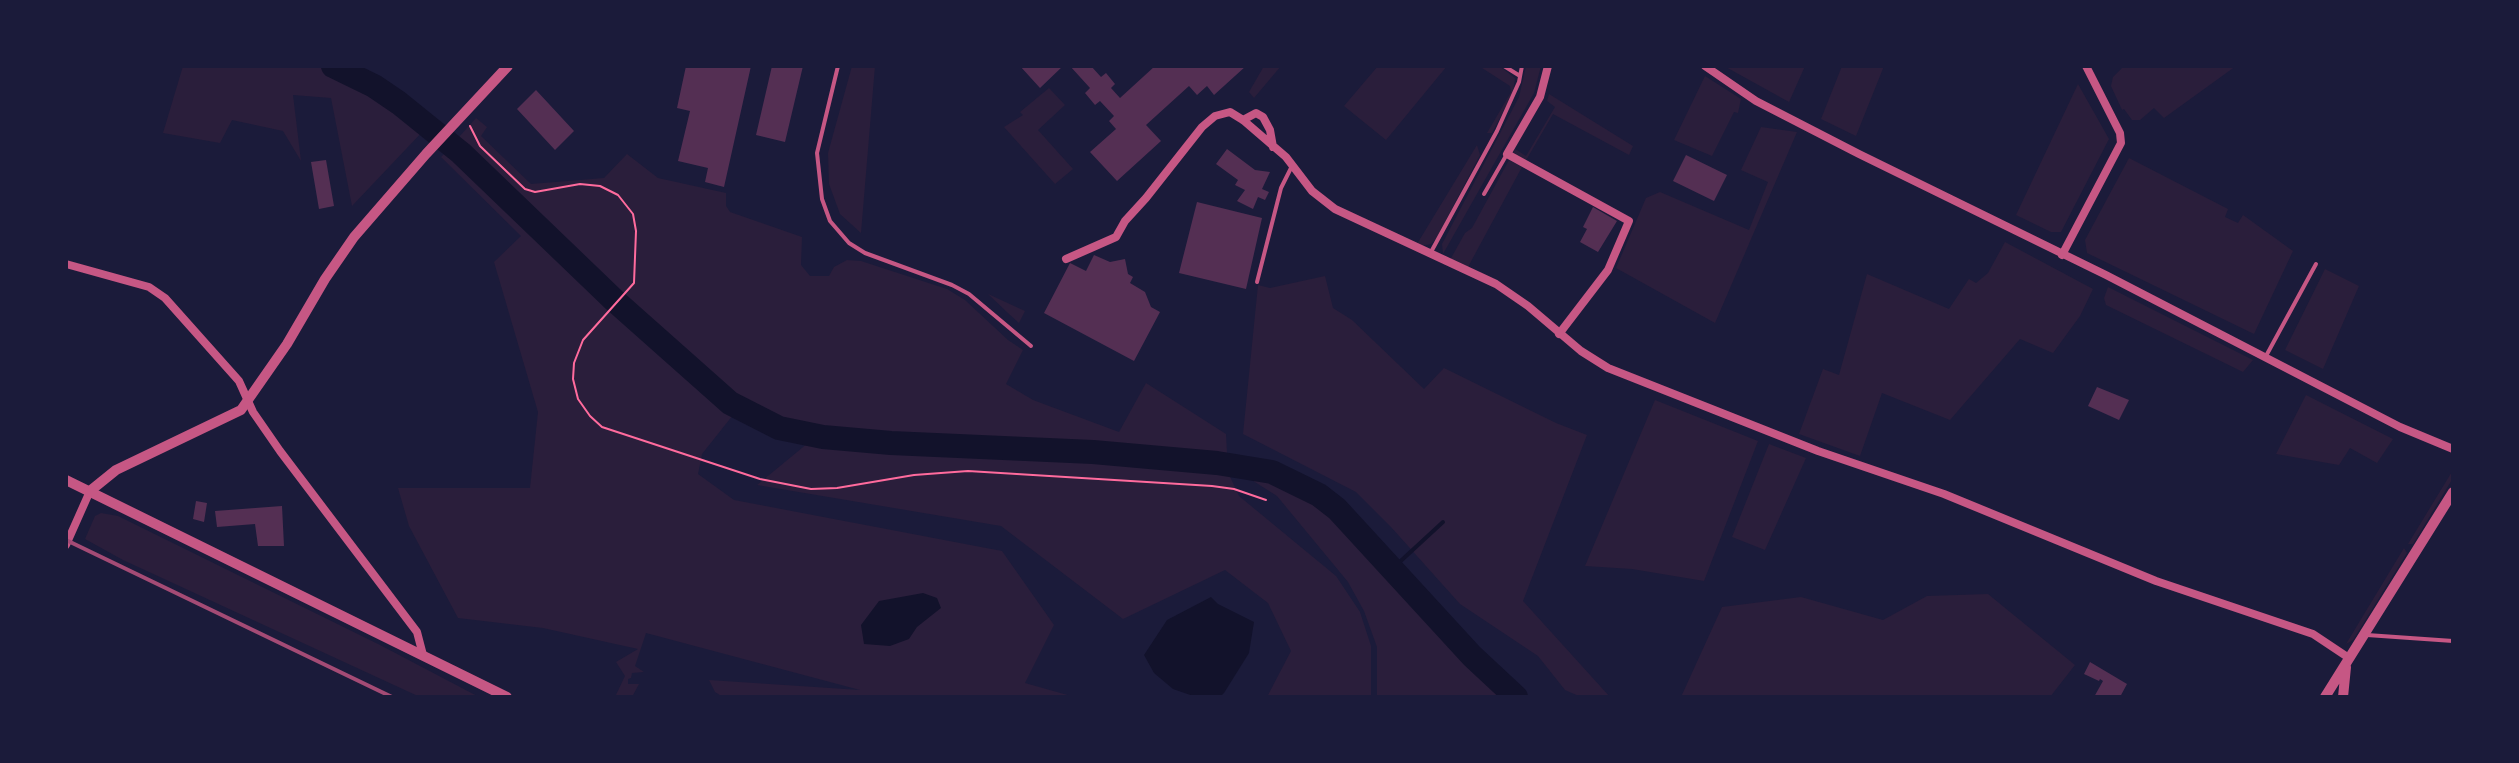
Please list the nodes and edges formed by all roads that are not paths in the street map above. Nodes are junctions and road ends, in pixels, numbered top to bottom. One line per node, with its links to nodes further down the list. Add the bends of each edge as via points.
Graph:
1 (508, 66): 23 (street, via 342,253)
2 (838, 66): 21 (lane, via 817,153 830,221 865,253 969,294)
3 (1504, 66): 8 (lane)
4 (1522, 66): 8 (lane)
5 (1548, 66): 11 (street, via 1540,97)
6 (2086, 66): 15 (street, via 2121,143)
7 (1708, 67): 15 (street, via 1756,101)
8 (1520, 76): 14 (lane, via 1497,131)
9 (1243, 120): 10 (street); 10 (street, via 1256,113 1263,117); 16 (street, via 1230,112 1215,116 1116,237)
10 (1273, 147): 12 (street)
11 (1507, 154): 13 (lane); 20 (street, via 1629,221 1608,270)
12 (1293, 166): 14 (street, via 1335,209); 19 (lane, via 1281,188)
13 (1484, 194)
14 (1430, 254): 20 (street, via 1496,284)
15 (2062, 255): 22 (street)
16 (1066, 259)
17 (66, 264): 23 (street, via 149,287 165,298 239,381)
18 (2316, 264): 22 (lane)
19 (1257, 282)
20 (1559, 334): 32 (street, via 1608,368 1944,494 2156,581 2313,634)
21 (1031, 346)
22 (2265, 358): 24 (street)
23 (248, 402): 26 (street, via 230,417 116,470); 31 (street, via 417,632)
24 (2453, 449)
25 (66, 480): 26 (street)
26 (90, 491): 28 (street); 31 (street)
27 (2453, 492): 29 (street)
28 (66, 545)
29 (2365, 635): 30 (lane); 32 (street)
30 (2453, 641)
31 (423, 655): 33 (street)
32 (2348, 662): 34 (street); 35 (street)
33 (507, 697)
34 (2325, 697)
35 (2343, 697)

